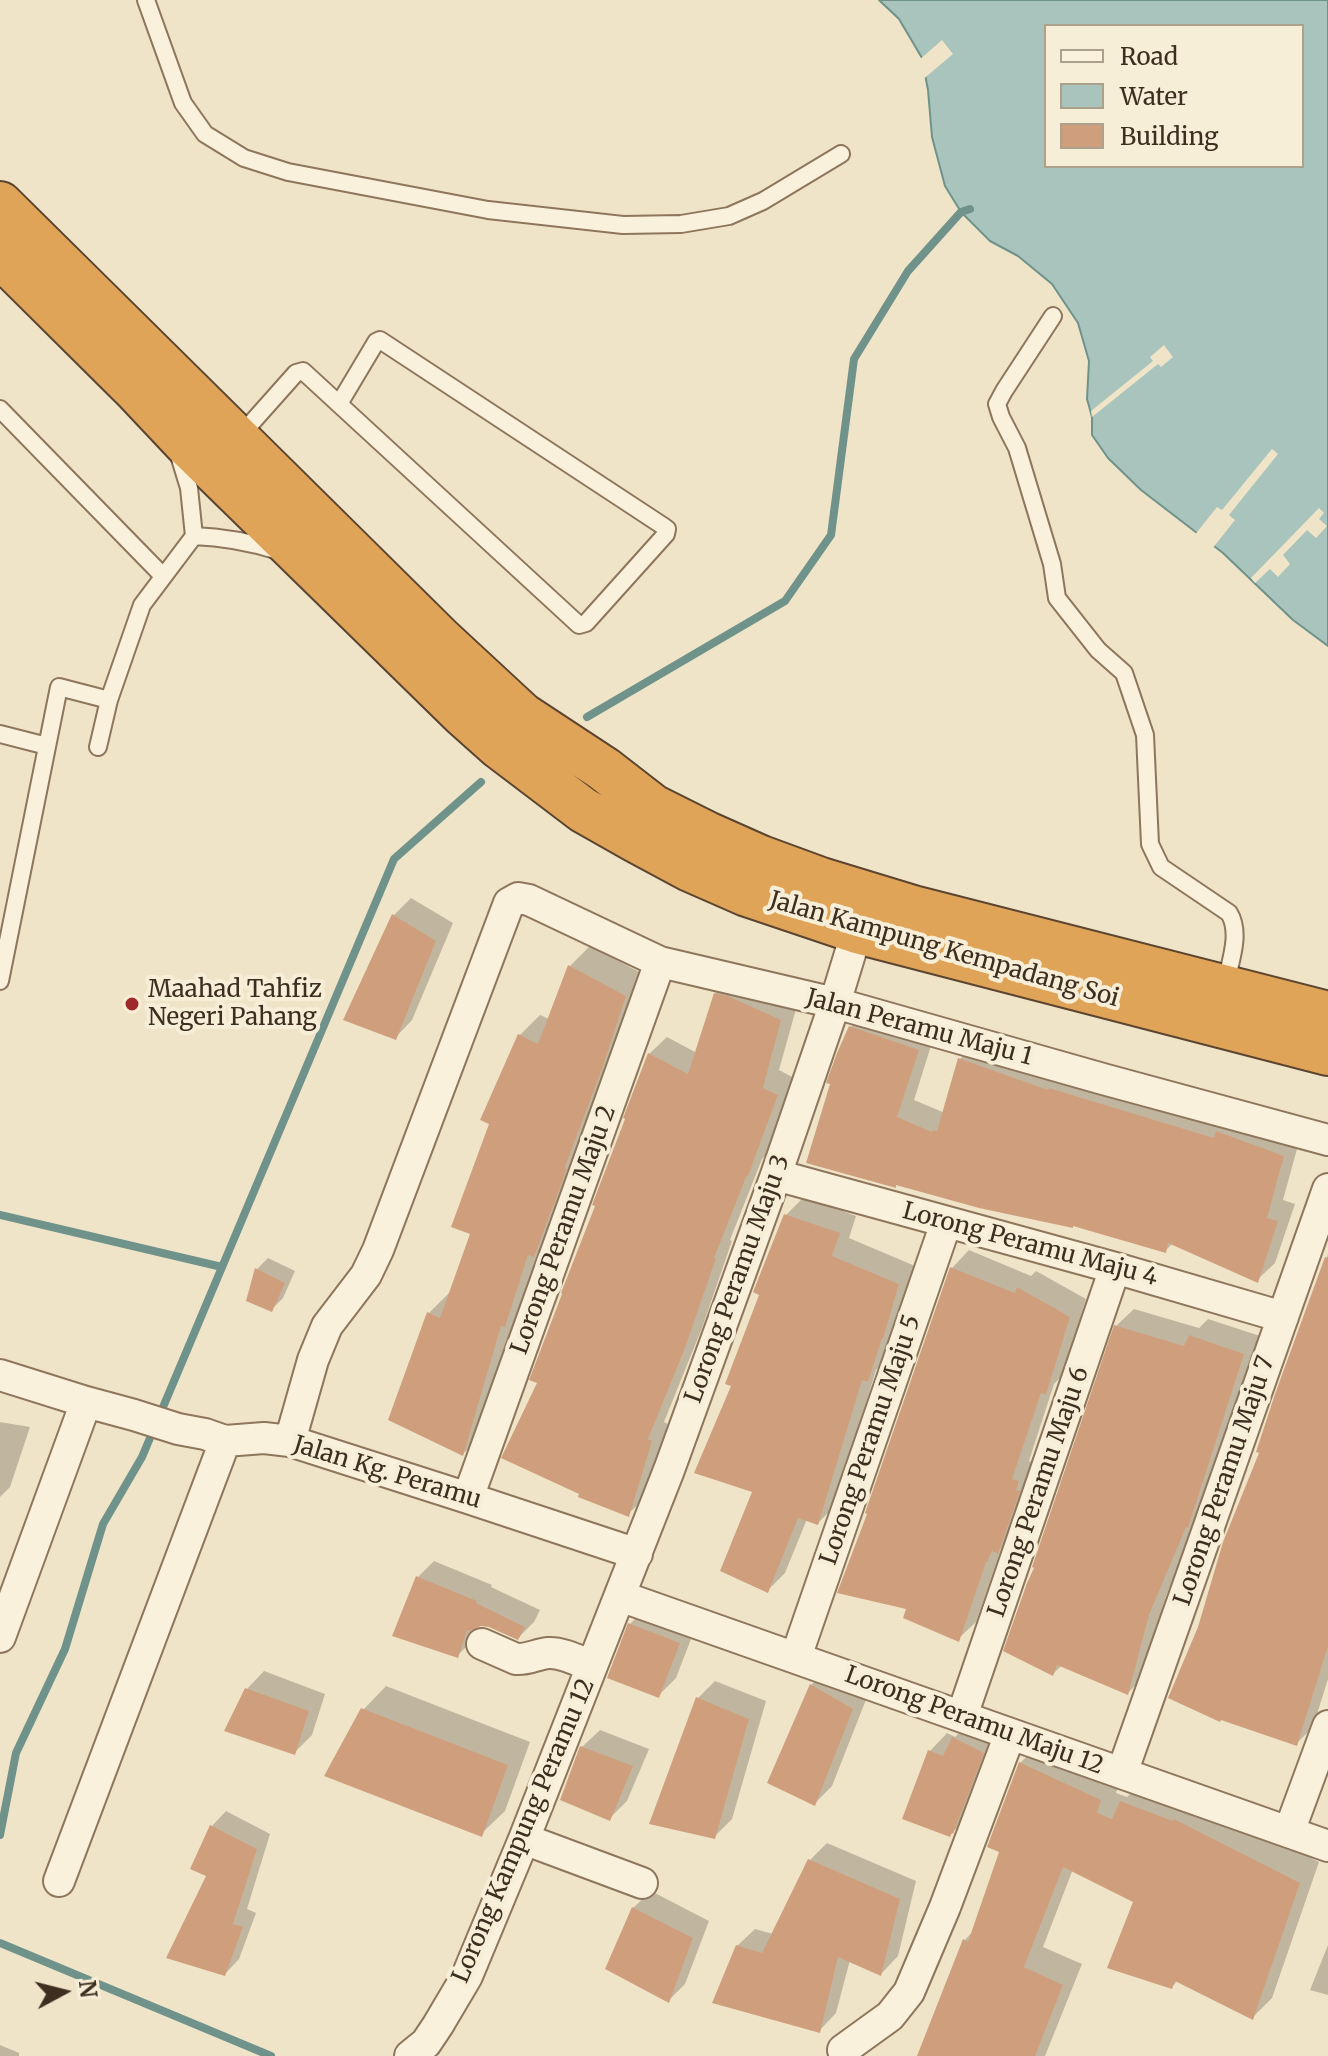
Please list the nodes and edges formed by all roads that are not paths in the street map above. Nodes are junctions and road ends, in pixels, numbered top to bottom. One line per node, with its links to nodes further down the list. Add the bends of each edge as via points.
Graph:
1 (146, 0): 2 (lane, via 183,103 205,134 244,158 288,172 488,210 623,225 681,224 729,216)
2 (841, 154)
3 (0, 204): 9 (highway)
4 (0, 255): 6 (highway)
5 (1053, 316): 21 (lane, via 997,404 1017,448 1057,598 1098,650 1124,673 1145,735 1150,844 1161,867 1229,913 1234,922)
6 (137, 391): 10 (lane, via 169,432 182,460); 11 (highway)
7 (339, 404): 7 (lane, via 579,625 666,534 663,526 380,340); 9 (lane, via 303,371 296,373)
8 (0, 409): 12 (lane)
9 (238, 438): 14 (highway, via 440,639)
10 (194, 536): 11 (lane, via 245,541); 12 (lane)
11 (304, 558): 14 (highway, via 463,714)
12 (163, 576): 13 (lane, via 142,605)
13 (109, 700): 16 (lane, via 59,687); 17 (lane)
14 (511, 731): 18 (highway, Jalan Kampung Kempadang Soi, via 583,810 690,869); 21 (highway, Jalan Kampung Kempadang Soi, via 604,769 680,821 821,880)
15 (0, 734): 16 (lane)
16 (47, 746): 20 (lane)
17 (98, 747)
18 (857, 931): 22 (street, Lorong Peramu Maju 3); 24 (highway, Jalan Kampung Kempadang Soi)
19 (660, 962): 22 (street, Jalan Peramu Maju 1); 34 (street, Jalan Peramu Maju 1, via 529,900 509,903 378,1250 327,1326); 35 (street, Lorong Peramu Maju 2)
20 (0, 981)
21 (1225, 989): 23 (highway, Jalan Kampung Kempadang Soi)
22 (835, 1003): 25 (street, Jalan Peramu Maju 1); 26 (street, Lorong Peramu Maju 3)
23 (1328, 1014)
24 (1328, 1053)
25 (1328, 1140)
26 (776, 1175): 28 (street, Lorong Peramu Maju 4); 36 (street, Lorong Peramu Maju 3)
27 (1328, 1189): 30 (street, Lorong Peramu Maju 7)
28 (946, 1223): 29 (street, Lorong Peramu Maju 4); 40 (street, Lorong Peramu Maju 5)
29 (1115, 1268): 30 (street, Lorong Peramu Maju 4); 42 (street, Lorong Peramu Maju 6)
30 (1283, 1317): 45 (street, Lorong Peramu Maju 7)
31 (0, 1375): 32 (street, Jalan Kg. Peramu)
32 (86, 1402): 33 (street, Jalan Kg. Peramu); 38 (street)
33 (225, 1441): 34 (street, Jalan Kg. Peramu); 49 (street)
34 (290, 1441): 35 (street, Jalan Kg. Peramu)
35 (468, 1498): 36 (street, Jalan Kg. Peramu)
36 (637, 1554): 37 (street, Lorong Peramu Maju 3)
37 (620, 1596): 40 (street, Lorong Peramu Maju 12); 41 (street, Lorong Kampung Peramu 12)
38 (0, 1637)
39 (482, 1644): 41 (street, via 516,1659 557,1653)
40 (796, 1657): 42 (street, Lorong Peramu Maju 12)
41 (592, 1666): 47 (street, Lorong Kampung Peramu 12)
42 (962, 1716): 44 (street, Lorong Peramu Maju 12)
43 (1328, 1726): 46 (street)
44 (1010, 1734): 45 (street, Lorong Peramu Maju 12); 51 (street, via 909,1992 890,2016)
45 (1122, 1773): 46 (street, Lorong Peramu Maju 12)
46 (1289, 1832): 48 (street, Lorong Peramu Maju 12)
47 (524, 1839): 50 (street); 52 (street, Lorong Kampung Peramu 12, via 467,1976 426,2043)
48 (1328, 1846)
49 (59, 1881)
50 (642, 1883)
51 (843, 2050)
52 (410, 2056)

